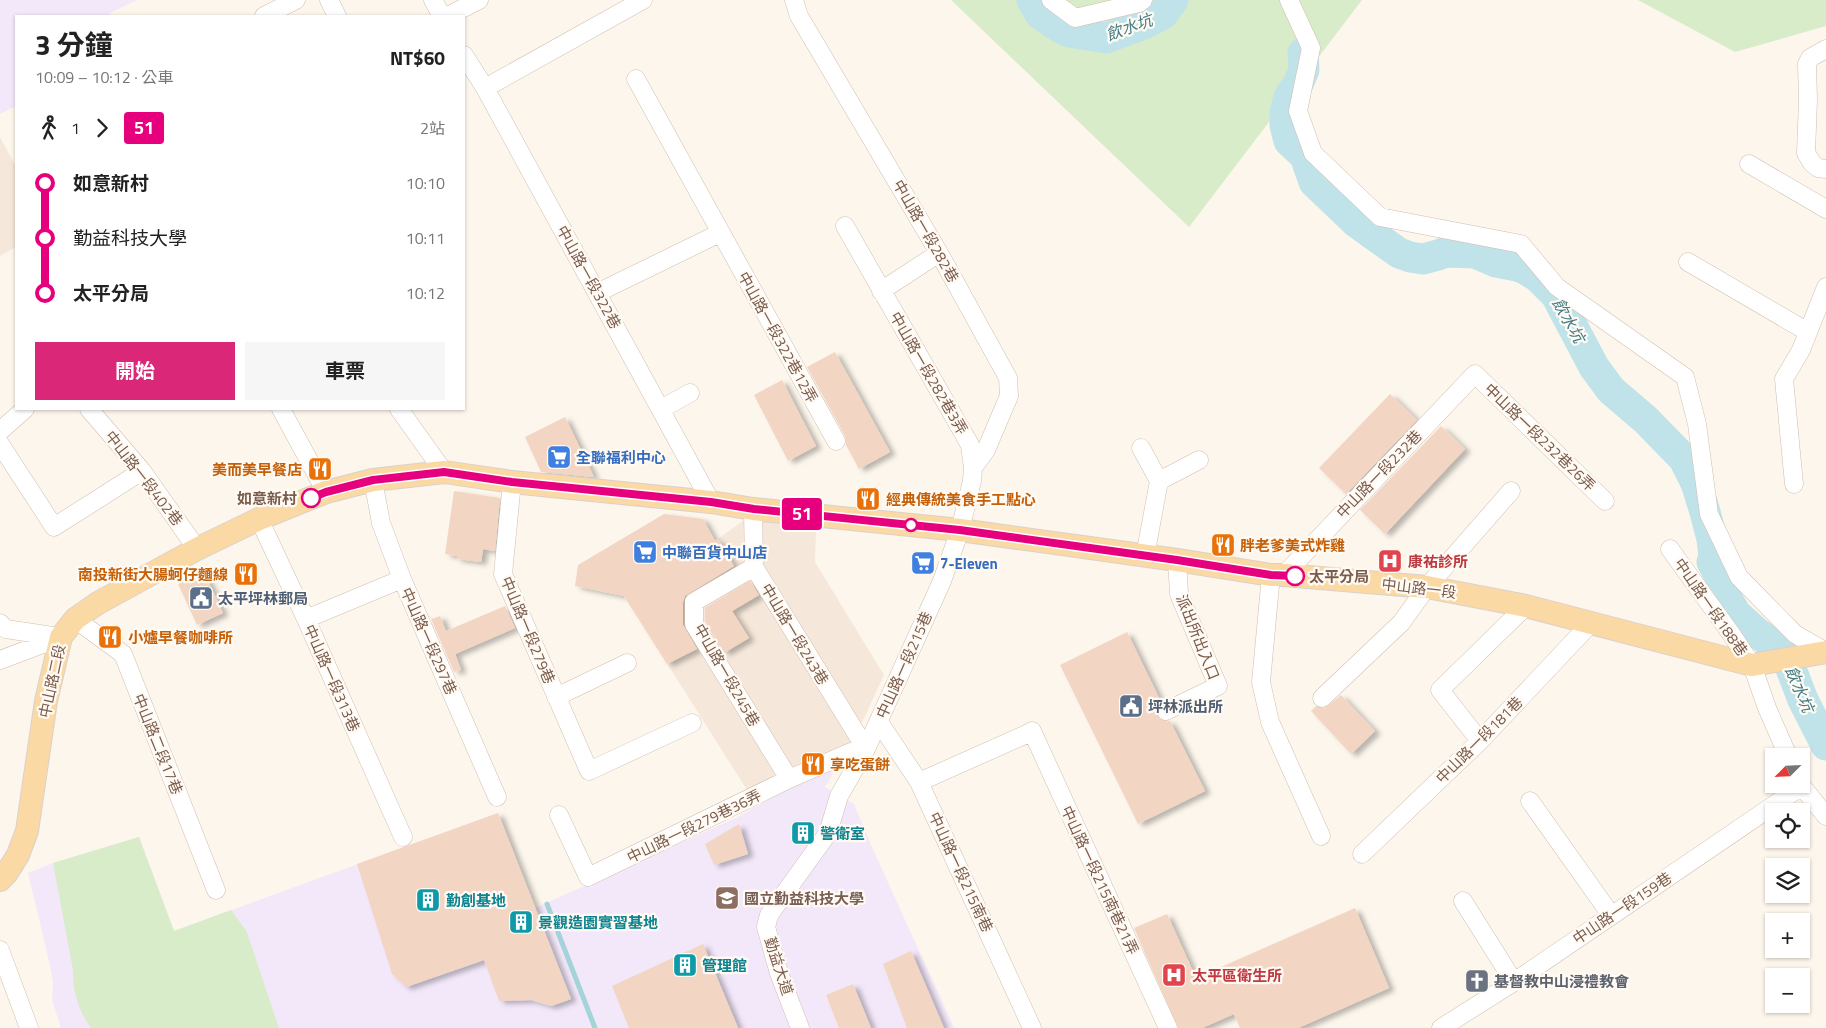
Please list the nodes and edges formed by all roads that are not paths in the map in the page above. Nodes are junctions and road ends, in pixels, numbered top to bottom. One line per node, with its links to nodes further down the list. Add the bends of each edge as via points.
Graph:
1 (296, 0): 10 (street)
2 (329, 0): 11 (street)
3 (433, 0): 12 (street)
4 (479, 0): 13 (street)
5 (643, 0): 17 (street)
6 (794, 0): 23 (street, 中山路一段282巷, via 800,16)
7 (1051, 0): 8 (street, via 1075,18)
8 (1143, 0)
9 (1289, 0): 69 (street, via 1311,48 1298,111 1313,153 1380,217 1520,244 1557,288 1685,377 1697,424 1709,514 1739,577 1795,634)
10 (275, 14)
11 (336, 15)
12 (441, 15)
13 (450, 15)
14 (1826, 49): 19 (street, via 1810,58 1807,64 1806,153 1818,168)
15 (465, 57): 17 (street, 中山路一段322巷)
16 (636, 79): 22 (street, 中山路一段322巷12弄)
17 (485, 88): 27 (street, 中山路一段322巷)
18 (1749, 164): 20 (street)
19 (1826, 169)
20 (1826, 209)
21 (846, 226): 26 (street, 中山路一段282巷3弄)
22 (720, 233): 27 (street); 37 (street, 中山路一段322巷12弄)
23 (939, 253): 26 (street); 41 (street, 中山路一段282巷, via 1008,378 1009,396 986,450)
24 (1688, 262): 28 (street)
25 (1826, 287): 28 (street)
26 (881, 291): 41 (street, 中山路一段282巷3弄, via 970,445)
27 (597, 293): 31 (street, 中山路一段322巷)
28 (1808, 332): 47 (street, via 1784,379)
29 (1475, 374): 50 (street, 中山路一段232巷26弄); 60 (street, 中山路一段232巷)
30 (690, 394): 31 (street)
31 (661, 408): 51 (street, 中山路一段322巷)
32 (25, 410): 36 (street)
33 (90, 410): 42 (street, 中山路一段402巷)
34 (282, 410): 49 (street)
35 (400, 410): 43 (street)
36 (0, 431)
37 (836, 441)
38 (0, 444): 42 (street, via 54,527)
39 (1141, 448): 45 (street)
40 (1199, 460): 45 (street)
41 (973, 468): 54 (street, 中山路一段282巷3弄)
42 (142, 472): 55 (street, 中山路一段402巷)
43 (444, 472): 44 (main road, 中山路一段); 46 (main road, 中山路一段)
44 (373, 480): 49 (main road, 中山路一段); 61 (street, 中山路一段297巷, via 381,523)
45 (1159, 481): 57 (street)
46 (512, 482): 51 (main road, 中山路一段); 73 (street, 中山路一段279巷, via 503,574)
47 (1794, 484)
48 (1511, 491): 62 (street)
49 (326, 492): 53 (main road, 中山路一段)
50 (1605, 501)
51 (711, 502): 52 (main road, 中山路一段)
52 (754, 509): 54 (main road, 中山路一段); 59 (street, 中山路一段243巷)
53 (259, 519): 55 (main road, 中山路一段); 65 (street, 中山路一段313巷)
54 (960, 530): 57 (main road, 中山路一段); 76 (street, 中山路一段215巷, via 942,581)
55 (197, 549): 64 (main road, 中山路二段)
56 (1670, 549): 72 (street, 中山路一段188巷)
57 (1145, 556): 58 (main road, 中山路一段)
58 (1177, 560): 60 (main road, 中山路一段); 75 (street, 派出所出入口, via 1179,594 1218,686)
59 (754, 567): 80 (street, 中山路一段243巷); 81 (street, 中山路一段245巷, via 694,602 694,624)
60 (1277, 575): 62 (main road, 中山路一段); 90 (street, via 1261,682 1270,722)
61 (402, 579): 65 (street); 86 (street, 中山路一段297巷)
62 (1427, 587): 63 (main road, 中山路一段); 74 (street, via 1400,623)
63 (1526, 606): 66 (main road, 中山路一段); 78 (street, via 1440,690)
64 (74, 619): 68 (main road, 中山路二段); 94 (street, 中山路二段17巷, via 123,654)
65 (306, 619): 91 (street, 中山路一段313巷)
66 (1592, 622): 72 (main road, 中山路一段); 78 (street, 中山路一段181巷)
67 (0, 624): 68 (street, via 6,629)
68 (61, 637): 70 (street); 93 (main road, 中山路二段, via 46,701 27,832 18,855)
69 (1826, 652): 72 (main road)
70 (0, 660)
71 (628, 663): 73 (street)
72 (1752, 665): 79 (street, 中山路一段188巷)
73 (556, 697): 77 (street, 中山路一段279巷, via 589,770)
74 (1322, 698)
75 (1166, 711)
76 (879, 722): 80 (street, 中山路一段215巷); 82 (street, 中山路一段215南巷)
77 (692, 723)
78 (1480, 741): 92 (street, 中山路一段181巷)
79 (1784, 748)
80 (864, 753): 81 (street, 中山路一段279巷36弄, via 851,752); 85 (street, 中山路一段215巷)
81 (790, 779): 88 (street, 中山路一段279巷36弄, via 588,877)
82 (919, 782): 101 (street, 中山路一段215南巷); 102 (street, 中山路一段215南巷21弄, via 1031,732)
83 (1789, 793): 96 (street, 中山路一段159巷)
84 (1807, 793): 89 (street)
85 (839, 796): 100 (street, 勤益大道, via 828,832 769,915 766,928)
86 (497, 797)
87 (1530, 801): 96 (street)
88 (559, 815)
89 (1826, 816)
90 (1321, 836)
91 (403, 837)
92 (1362, 854)
93 (0, 880)
94 (216, 890)
95 (1462, 901): 98 (street)
96 (1611, 915): 98 (street, 中山路一段159巷)
97 (0, 950): 99 (street)
98 (1514, 982): 103 (street, 中山路一段159巷)
99 (29, 1028)
100 (800, 1028)
101 (1032, 1028)
102 (1168, 1028)
103 (1441, 1028)

